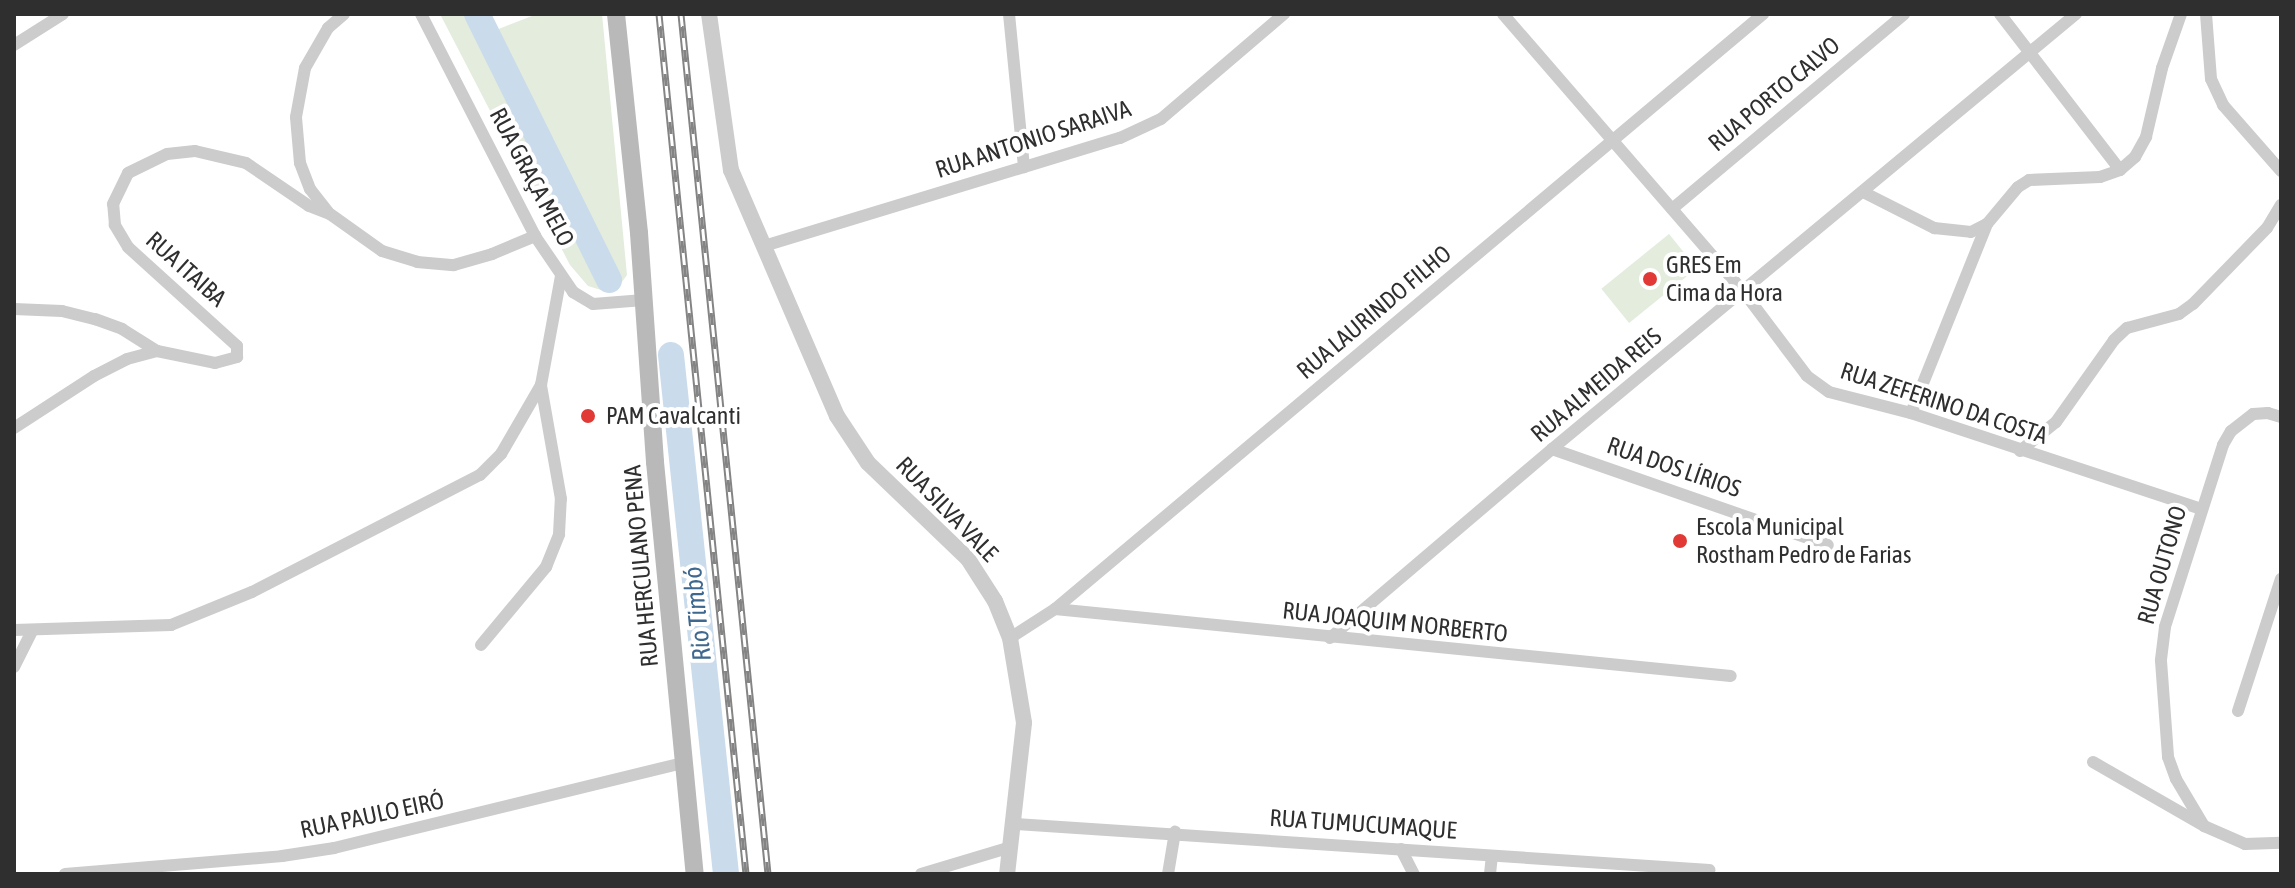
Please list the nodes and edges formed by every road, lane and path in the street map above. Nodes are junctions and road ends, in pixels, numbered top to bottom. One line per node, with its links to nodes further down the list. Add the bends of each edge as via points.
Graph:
1 (63, 14): 15 (street)
2 (344, 14): 24 (street, via 328,28 305,68 296,117 300,163 310,189)
3 (421, 14): 26 (street, RUA GRAÇA MELO)
4 (616, 14): 30 (main road, RUA HERCULANO PENA)
5 (709, 14): 27 (street, RUA SILVA VALE, via 731,170)
6 (1009, 14): 18 (street)
7 (1284, 14): 18 (street, RUA ANTONIO SARAIVA, via 1161,119 1120,138)
8 (1503, 14): 17 (street, RUA ZEFERINO DA COSTA)
9 (1763, 14): 17 (street, RUA LAURINDO FILHO)
10 (1904, 14): 23 (street, RUA PORTO CALVO)
11 (2000, 14): 16 (street)
12 (2076, 14): 16 (street, RUA ALMEIDA REIS)
13 (2181, 14): 19 (street, via 2146,137)
14 (2206, 14): 20 (street, via 2211,79 2223,105)
15 (14, 45)
16 (2033, 52): 19 (street); 21 (street, RUA ALMEIDA REIS)
17 (1613, 140): 23 (street, RUA ZEFERINO DA COSTA); 42 (street, RUA LAURINDO FILHO)
18 (1024, 167): 27 (street, RUA ANTONIO SARAIVA)
19 (2120, 170): 25 (street, via 2100,177 2029,180)
20 (2281, 171)
21 (1863, 192): 25 (street, via 1934,228 1971,232); 29 (street, RUA ALMEIDA REIS)
22 (2281, 205): 38 (street, via 2267,228 2193,304 2179,314 2139,322 2114,340 2056,422)
23 (1672, 209): 29 (street, RUA ZEFERINO DA COSTA)
24 (330, 214): 26 (street, RUA ITAIBA, via 382,251 417,262 454,265); 32 (street, RUA ITAIBA, via 309,206 246,163 216,153 167,154 128,173 113,204 120,237 239,352 233,361 215,363)
25 (1987, 224): 34 (street)
26 (535, 236): 28 (street, RUA GRAÇA MELO)
27 (764, 246): 45 (street, RUA SILVA VALE, via 818,375 855,447 968,559 985,582)
28 (561, 276): 30 (street, RUA GRAÇA MELO, via 573,292 593,304); 33 (street)
29 (1743, 291): 34 (street, RUA ZEFERINO DA COSTA, via 1807,376 1829,392); 37 (street, RUA ALMEIDA REIS)
30 (644, 300): 52 (main road, RUA HERCULANO PENA)
31 (14, 309): 32 (street, via 95,319)
32 (157, 351): 36 (street, RUA ITAIBA, via 94,376)
33 (541, 385): 44 (street, via 501,454 480,475 252,592 171,625); 47 (street, via 561,499 559,534 546,567)
34 (1911, 413): 38 (street, RUA ZEFERINO DA COSTA)
35 (2281, 417): 39 (street, RUA OUTONO, via 2253,414 2231,431)
36 (14, 428)
37 (1552, 449): 40 (street, RUA DOS LÍRIOS); 46 (street, RUA ALMEIDA REIS)
38 (2020, 451): 39 (street, RUA ZEFERINO DA COSTA)
39 (2201, 509): 54 (street, RUA OUTONO, via 2165,627 2161,661 2168,757)
40 (1828, 545)
41 (2281, 579): 50 (street)
42 (1055, 609): 45 (street, RUA LAURINDO FILHO); 46 (street, RUA JOAQUIM NORBERTO)
43 (14, 630): 44 (street)
44 (32, 631): 48 (street)
45 (1010, 638): 53 (street, RUA SILVA VALE, via 1024,723)
46 (1330, 638): 49 (street, RUA JOAQUIM NORBERTO)
47 (481, 645)
48 (14, 667)
49 (1731, 676)
50 (2238, 711)
51 (2093, 762): 54 (street)
52 (683, 763): 62 (street, RUA PAULO EIRÓ, via 334,848); 63 (main road, RUA HERCULANO PENA)
53 (1015, 824): 55 (street, RUA TUMUCUMAQUE); 57 (street, RUA SILVA VALE)
54 (2204, 826): 56 (street, via 2245,844)
55 (1175, 832): 58 (street, RUA TUMUCUMAQUE); 66 (street)
56 (2281, 843)
57 (1011, 847): 64 (street); 65 (street, RUA SILVA VALE)
58 (1401, 849): 59 (street, RUA TUMUCUMAQUE); 67 (street)
59 (1492, 856): 60 (street, RUA TUMUCUMAQUE); 68 (street)
60 (1582, 869): 61 (street, RUA TUMUCUMAQUE)
61 (1709, 870)
62 (65, 874)
63 (695, 874)
64 (921, 874)
65 (1007, 874)
66 (1168, 874)
67 (1414, 874)
68 (1490, 874)

